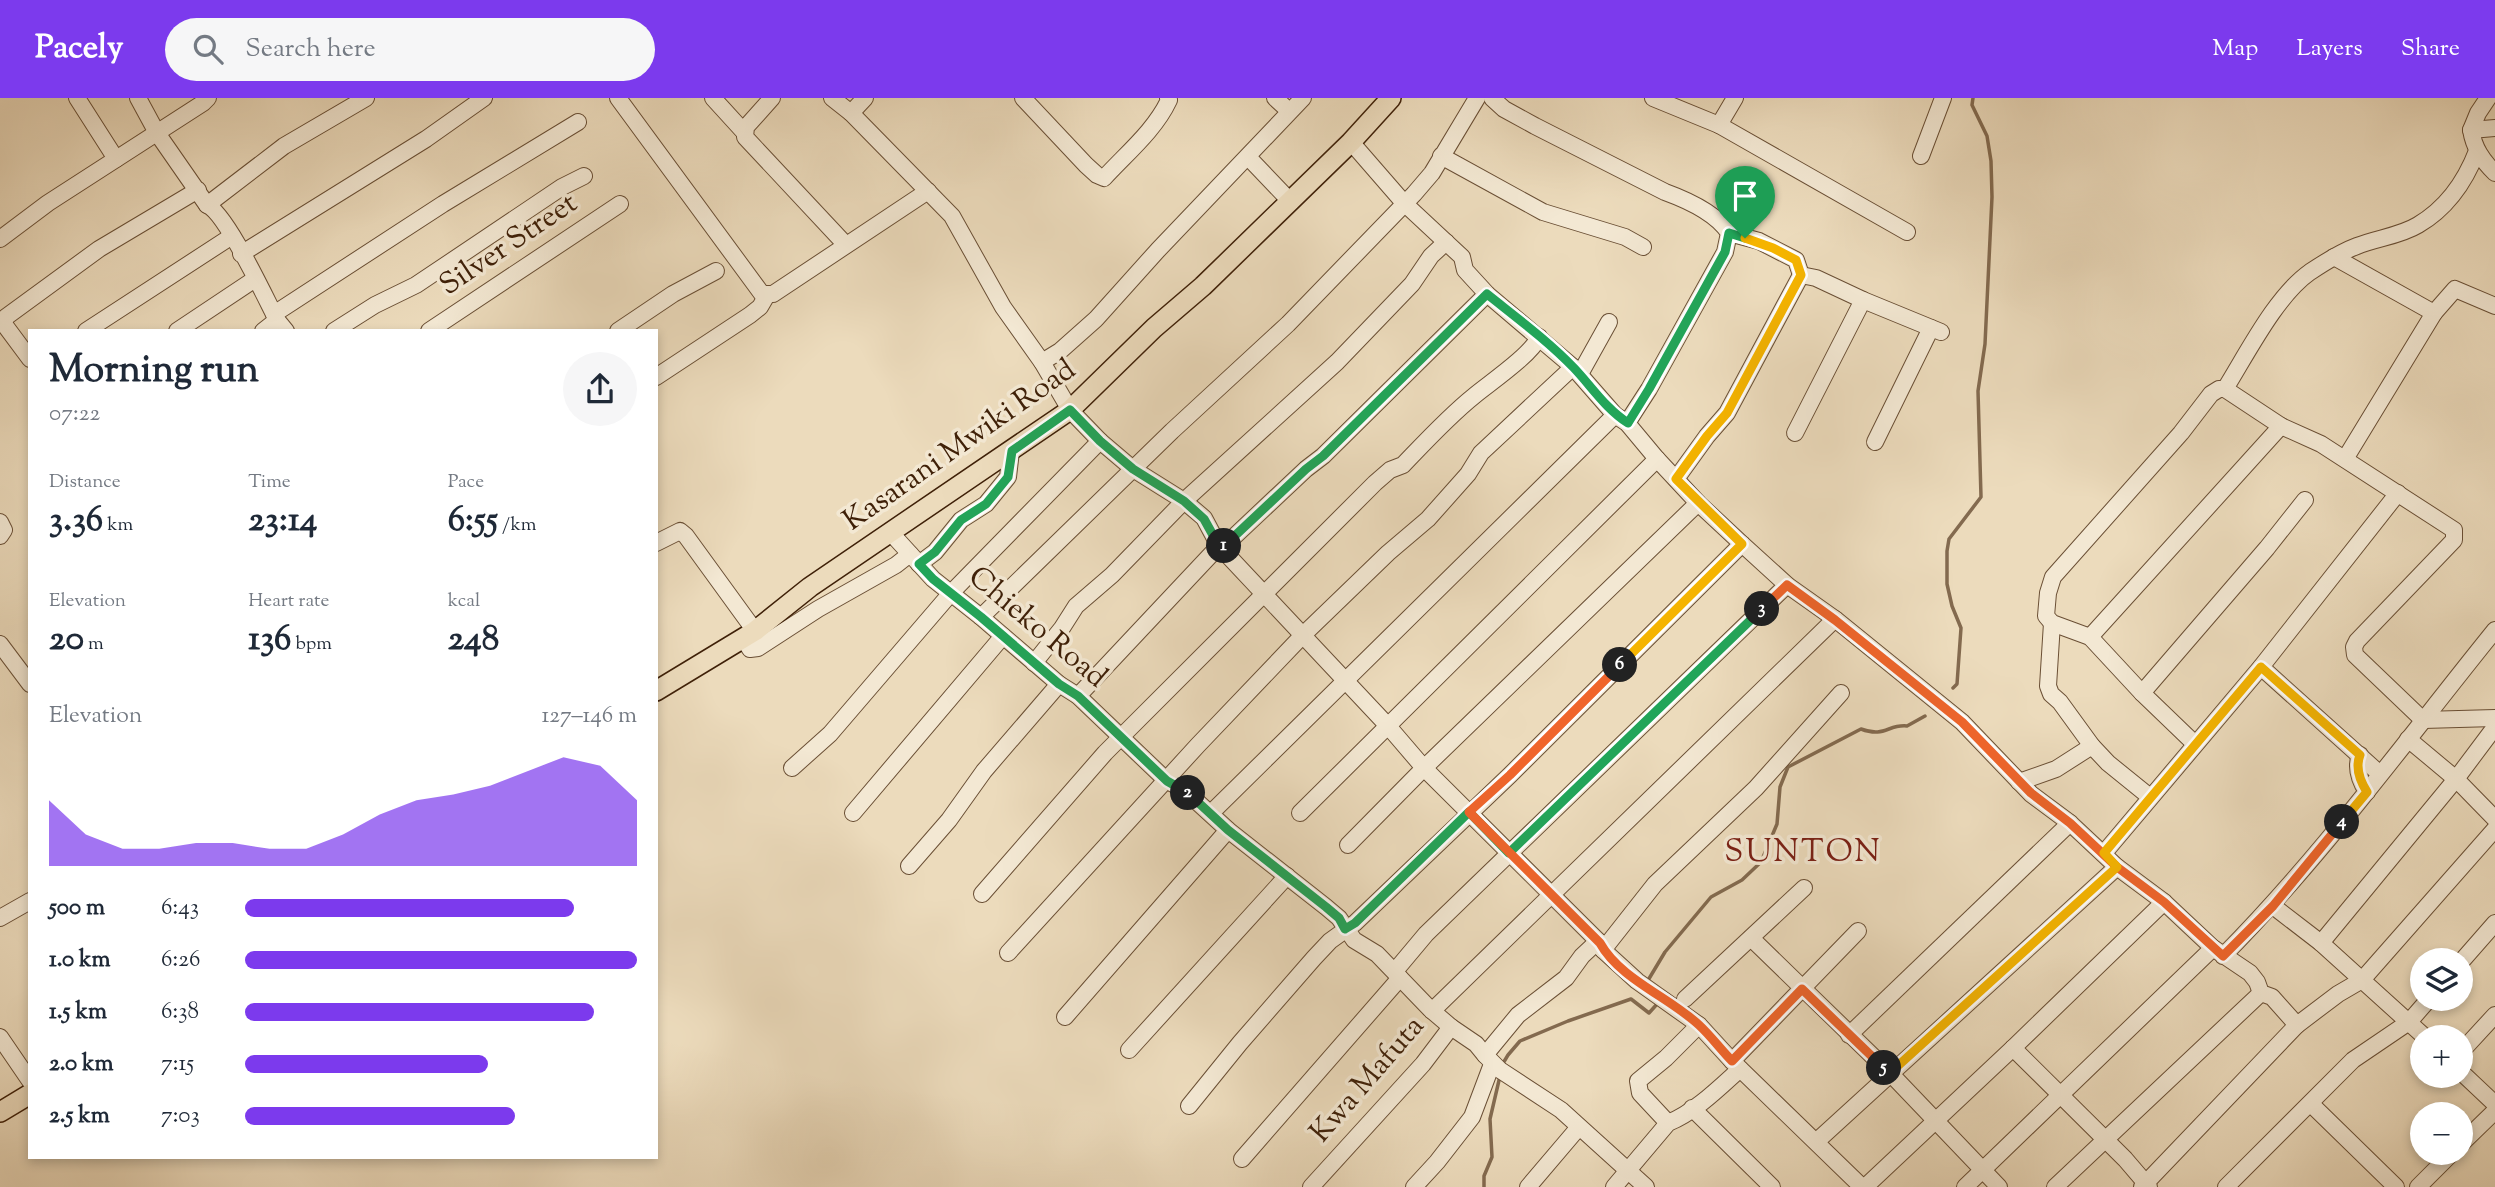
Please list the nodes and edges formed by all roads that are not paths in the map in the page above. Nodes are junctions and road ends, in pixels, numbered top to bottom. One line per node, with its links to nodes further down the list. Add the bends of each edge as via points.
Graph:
1 (77, 98): 35 (street)
2 (138, 98): 29 (street)
3 (208, 98): 29 (street)
4 (366, 98): 43 (street, via 284,146)
5 (484, 98): 51 (street)
6 (618, 98): 57 (street)
7 (713, 98): 28 (street)
8 (772, 98): 28 (street)
9 (832, 98): 23 (street)
10 (865, 98): 23 (street)
11 (1023, 98): 12 (street, via 1104,178 1155,123)
12 (1168, 98)
13 (1275, 98): 22 (street)
14 (1303, 98): 22 (street)
15 (1391, 98): 30 (main road, Kasarani Mwiki Road)
16 (1477, 98): 32 (street)
17 (1492, 98): 45 (street, via 1535,126 1681,197 1722,223)
18 (1654, 98): 25 (street)
19 (1735, 98): 25 (street)
20 (1943, 98): 33 (street)
21 (2488, 98): 27 (street)
22 (1289, 111): 34 (street)
23 (851, 113): 39 (street)
24 (578, 122): 61 (street, via 443,204)
25 (1719, 125): 44 (street)
26 (2495, 128): 27 (street)
27 (2471, 130): 31 (street)
28 (744, 132): 49 (street)
29 (157, 133): 35 (street); 38 (street)
30 (1351, 142): 40 (main road, Kasarani Mwiki Road); 41 (street)
31 (2477, 151): 36 (street); 52 (street, via 2462,184 2434,215 2416,227)
32 (1441, 156): 41 (street); 50 (street, via 1543,212)
33 (1921, 156)
34 (1248, 157): 40 (street); 70 (street, via 1097,319)
35 (116, 159): 47 (street)
36 (2495, 173)
37 (584, 176): 65 (street, via 416,285)
38 (198, 190): 43 (street); 69 (street, via 100,249 6,317 4,324)
39 (928, 191): 49 (street); 70 (street, via 951,216 1003,307)
40 (1290, 201): 74 (main road, Kasarani Mwiki Road)
41 (1404, 203): 48 (street); 83 (street, via 1288,324)
42 (620, 204): 66 (street, Silver Street)
43 (207, 205): 46 (street)
44 (1907, 232)
45 (1729, 233): 54 (street, via 1796,260); 75 (street, via 1725,252 1649,389)
46 (232, 236): 51 (street); 63 (street)
47 (0, 239)
48 (1447, 242): 56 (street); 87 (street, via 1337,362)
49 (846, 246): 57 (street)
50 (1643, 247)
51 (241, 254): 55 (street)
52 (2334, 257): 60 (street); 73 (street, via 2287,292)
53 (716, 271): 67 (street, via 673,293)
54 (1801, 275): 58 (street); 84 (street, via 1727,413)
55 (255, 279): 61 (street); 64 (street)
56 (1487, 294): 68 (street); 95 (street, via 1323,456)
57 (767, 295): 72 (street, via 750,315)
58 (1863, 300): 77 (street); 79 (street, via 1936,330)
59 (2495, 306): 60 (street, via 2455,289)
60 (2434, 313): 82 (street)
61 (279, 322)
62 (1609, 322): 71 (street)
63 (89, 329)
64 (180, 329)
65 (337, 329)
66 (432, 329)
67 (621, 329)
68 (1539, 337): 71 (street); 101 (street, via 1403,465 1375,483)
69 (28, 356)
70 (1042, 362): 74 (street)
71 (1577, 371): 75 (street); 110 (street, via 1481,453 1429,519)
72 (658, 376)
73 (2225, 388): 76 (street); 107 (street, via 2211,394 2053,578 2046,616)
74 (1070, 410): 78 (street); 80 (main road, Kasarani Mwiki Road)
75 (1621, 419): 81 (street); 117 (street)
76 (2281, 426): 82 (street); 112 (street)
77 (1795, 433)
78 (1100, 441): 83 (street); 100 (street)
79 (1875, 442)
80 (1012, 451): 90 (main road, Kasarani Mwiki Road); 96 (street, via 1008,477 986,504 961,520 935,552)
81 (1657, 459): 84 (street); 125 (street)
82 (2345, 459): 85 (street)
83 (1133, 469): 87 (street); 104 (street)
84 (1676, 479): 88 (street)
85 (2398, 494): 115 (street); 124 (street, via 2454,530 2454,540 2354,647 2360,661)
86 (2305, 500): 121 (street)
87 (1184, 501): 95 (street, via 1204,519); 114 (street, via 1076,606)
88 (1698, 503): 93 (street); 133 (street)
89 (0, 522): 91 (street, via 4,530)
90 (891, 533): 94 (main road, Kasarani Mwiki Road); 96 (street, Chieko Road)
91 (0, 537)
92 (658, 543): 109 (street, via 680,531 685,536)
93 (1742, 544): 98 (street); 140 (street)
94 (871, 547): 97 (street); 99 (main road, Kasarani Mwiki Road)
95 (1221, 547): 101 (street); 122 (street)
96 (915, 559): 97 (street); 100 (street, Chieko Road)
97 (878, 574): 103 (street)
98 (1787, 585): 106 (street); 149 (street)
99 (810, 587): 102 (main road, Kasarani Mwiki Road); 103 (street)
100 (951, 593): 104 (street, Chieko Road); 132 (street, via 830,734)
101 (1262, 594): 110 (street); 127 (street)
102 (792, 601): 105 (street); 109 (main road, Kasarani Mwiki Road)
103 (827, 604): 105 (street)
104 (981, 617): 111 (street, Chieko Road)
105 (805, 618): 109 (street, via 753,651)
106 (1835, 620): 137 (street, via 1962,722); 156 (street)
107 (2052, 623): 112 (street); 130 (street, via 2049,690)
108 (2495, 630): 124 (street)
109 (749, 635): 119 (main road, Kasarani Mwiki Road)
110 (1303, 635): 117 (street); 136 (street)
111 (1003, 636): 114 (street, Chieko Road); 143 (street)
112 (2091, 637): 121 (street)
113 (0, 644): 116 (street)
114 (1034, 663): 118 (street, Chieko Road)
115 (2261, 667): 129 (street); 131 (street)
116 (28, 681)
117 (1344, 681): 125 (street); 141 (street)
118 (1059, 684): 122 (street, Chieko Road); 151 (street)
119 (658, 690)
120 (1840, 693): 166 (street, via 1756,788 1655,884)
121 (2142, 693): 129 (street)
122 (1078, 696): 127 (street, Chieko Road)
123 (2495, 718): 124 (street)
124 (2423, 720): 128 (street)
125 (1388, 726): 133 (street); 142 (street)
126 (2495, 727): 135 (street)
127 (1121, 738): 136 (street, Chieko Road); 155 (street)
128 (2408, 739): 134 (street); 135 (street)
129 (2195, 744): 139 (street)
130 (2092, 746): 137 (street, via 2056,769); 139 (street)
131 (2360, 755): 134 (street); 138 (street, via 2360,778)
132 (792, 768)
133 (1424, 768): 140 (street); 148 (street)
134 (2380, 774): 138 (street)
135 (2456, 779): 144 (street); 165 (street)
136 (1167, 781): 141 (street, Chieko Road); 169 (street)
137 (2019, 782): 145 (street)
138 (2367, 792): 159 (street)
139 (2150, 797): 150 (street)
140 (1469, 812): 149 (street); 162 (street)
141 (1211, 813): 147 (street, Chieko Road)
142 (1300, 813)
143 (853, 814)
144 (2495, 819)
145 (2070, 823): 150 (street); 184 (street)
146 (2495, 829): 171 (street)
147 (1228, 830): 153 (street, Chieko Road); 178 (street)
148 (1348, 845)
149 (1509, 853): 156 (street); 170 (street, via 1426,934)
150 (2104, 853): 152 (street)
151 (909, 866)
152 (2117, 867): 158 (street); 191 (street)
153 (1287, 876): 162 (street, Chieko Road, via 1339,918); 188 (street)
154 (1804, 888): 164 (street)
155 (982, 894)
156 (1551, 895): 166 (street); 175 (street)
157 (28, 902): 160 (street)
158 (2164, 902): 168 (street); 187 (street)
159 (2273, 906): 165 (street); 168 (street)
160 (0, 918)
161 (2495, 923): 167 (street)
162 (1345, 929): 170 (street, Chieko Road); 198 (street, via 1314,958)
163 (1858, 931): 172 (street)
164 (1751, 938): 172 (street); 174 (street)
165 (2322, 943): 171 (street)
166 (1601, 945): 180 (street, via 1637,981); 189 (street, via 1588,948 1566,978 1518,1015)
167 (2473, 948)
168 (2218, 952): 173 (street, via 2250,973); 195 (street)
169 (1008, 953)
170 (1398, 975): 175 (street, Chieko Road); 208 (street)
171 (2362, 980): 179 (street); 181 (street)
172 (1802, 989): 184 (street); 190 (street)
173 (2261, 992): 181 (street, via 2272,997); 207 (street)
174 (1685, 999)
175 (1432, 1011): 183 (street, Kwa Mafuta)
176 (2419, 1011): 179 (street)
177 (2495, 1015): 186 (street)
178 (1065, 1017)
179 (2409, 1022): 182 (street); 196 (street, via 2353,1060)
180 (1699, 1025): 190 (street); 203 (street, via 1638,1081 1640,1093)
181 (2297, 1025): 212 (street)
182 (2412, 1025)
183 (1451, 1027): 189 (street); 213 (street, Kwa Mafuta)
184 (1849, 1035): 191 (street)
185 (0, 1037): 192 (street)
186 (2473, 1039)
187 (2013, 1048): 195 (street); 202 (street)
188 (1129, 1050)
189 (1495, 1065): 204 (street); 214 (street, via 1472,1117)
190 (1736, 1065): 199 (street); 206 (street)
191 (1890, 1073): 202 (street); 206 (street)
192 (28, 1078)
193 (2473, 1083): 197 (street)
194 (28, 1095): 201 (main road)
195 (2060, 1096): 207 (street); 211 (street)
196 (2311, 1104): 223 (street); 224 (street)
197 (2495, 1104)
198 (1189, 1106)
199 (1692, 1108): 203 (street); 218 (street)
200 (2495, 1111): 205 (street)
201 (0, 1112)
202 (1937, 1120): 211 (street); 219 (street)
203 (1668, 1123): 210 (street)
204 (1579, 1127): 210 (street); 215 (street)
205 (2473, 1132)
206 (1816, 1141): 219 (street)
207 (2105, 1141): 212 (street); 222 (street)
208 (1242, 1159)
209 (2440, 1165): 225 (street)
210 (1628, 1171): 216 (street); 217 (street)
211 (1983, 1171): 220 (street); 221 (street)
212 (2146, 1186)
213 (1311, 1187)
214 (1413, 1187)
215 (1528, 1187)
216 (1614, 1187)
217 (1646, 1187)
218 (1772, 1187)
219 (1864, 1187)
220 (1965, 1187)
221 (1999, 1187)
222 (2055, 1187)
223 (2226, 1187)
224 (2396, 1187)
225 (2418, 1187)

